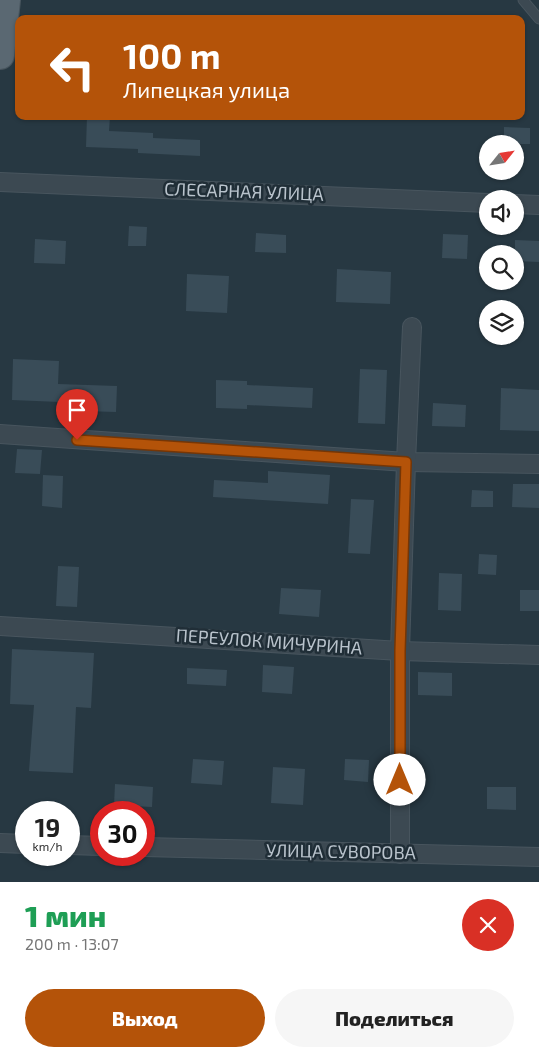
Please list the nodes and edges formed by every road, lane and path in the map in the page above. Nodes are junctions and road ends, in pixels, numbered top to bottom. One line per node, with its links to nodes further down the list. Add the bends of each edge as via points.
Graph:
1 (6, 0): 4 (main road)
2 (523, 0): 3 (lane)
3 (539, 19)
4 (0, 55)
5 (0, 182): 6 (street, СЛЕСАРНАЯ УЛИЦА)
6 (479, 202)
7 (524, 204): 8 (street)
8 (539, 205)
9 (412, 327): 11 (street)
10 (0, 434): 11 (street)
11 (406, 462): 12 (street); 14 (street)
12 (539, 464)
13 (0, 626): 14 (street, ПЕРЕУЛОК МИЧУРИНА)
14 (400, 651): 15 (street, ПЕРЕУЛОК МИЧУРИНА); 19 (street)
15 (539, 655)
16 (0, 843): 17 (street)
17 (15, 844)
18 (155, 847): 19 (street, УЛИЦА СУВОРОВА)
19 (400, 854): 20 (street, УЛИЦА СУВОРОВА)
20 (539, 857)

